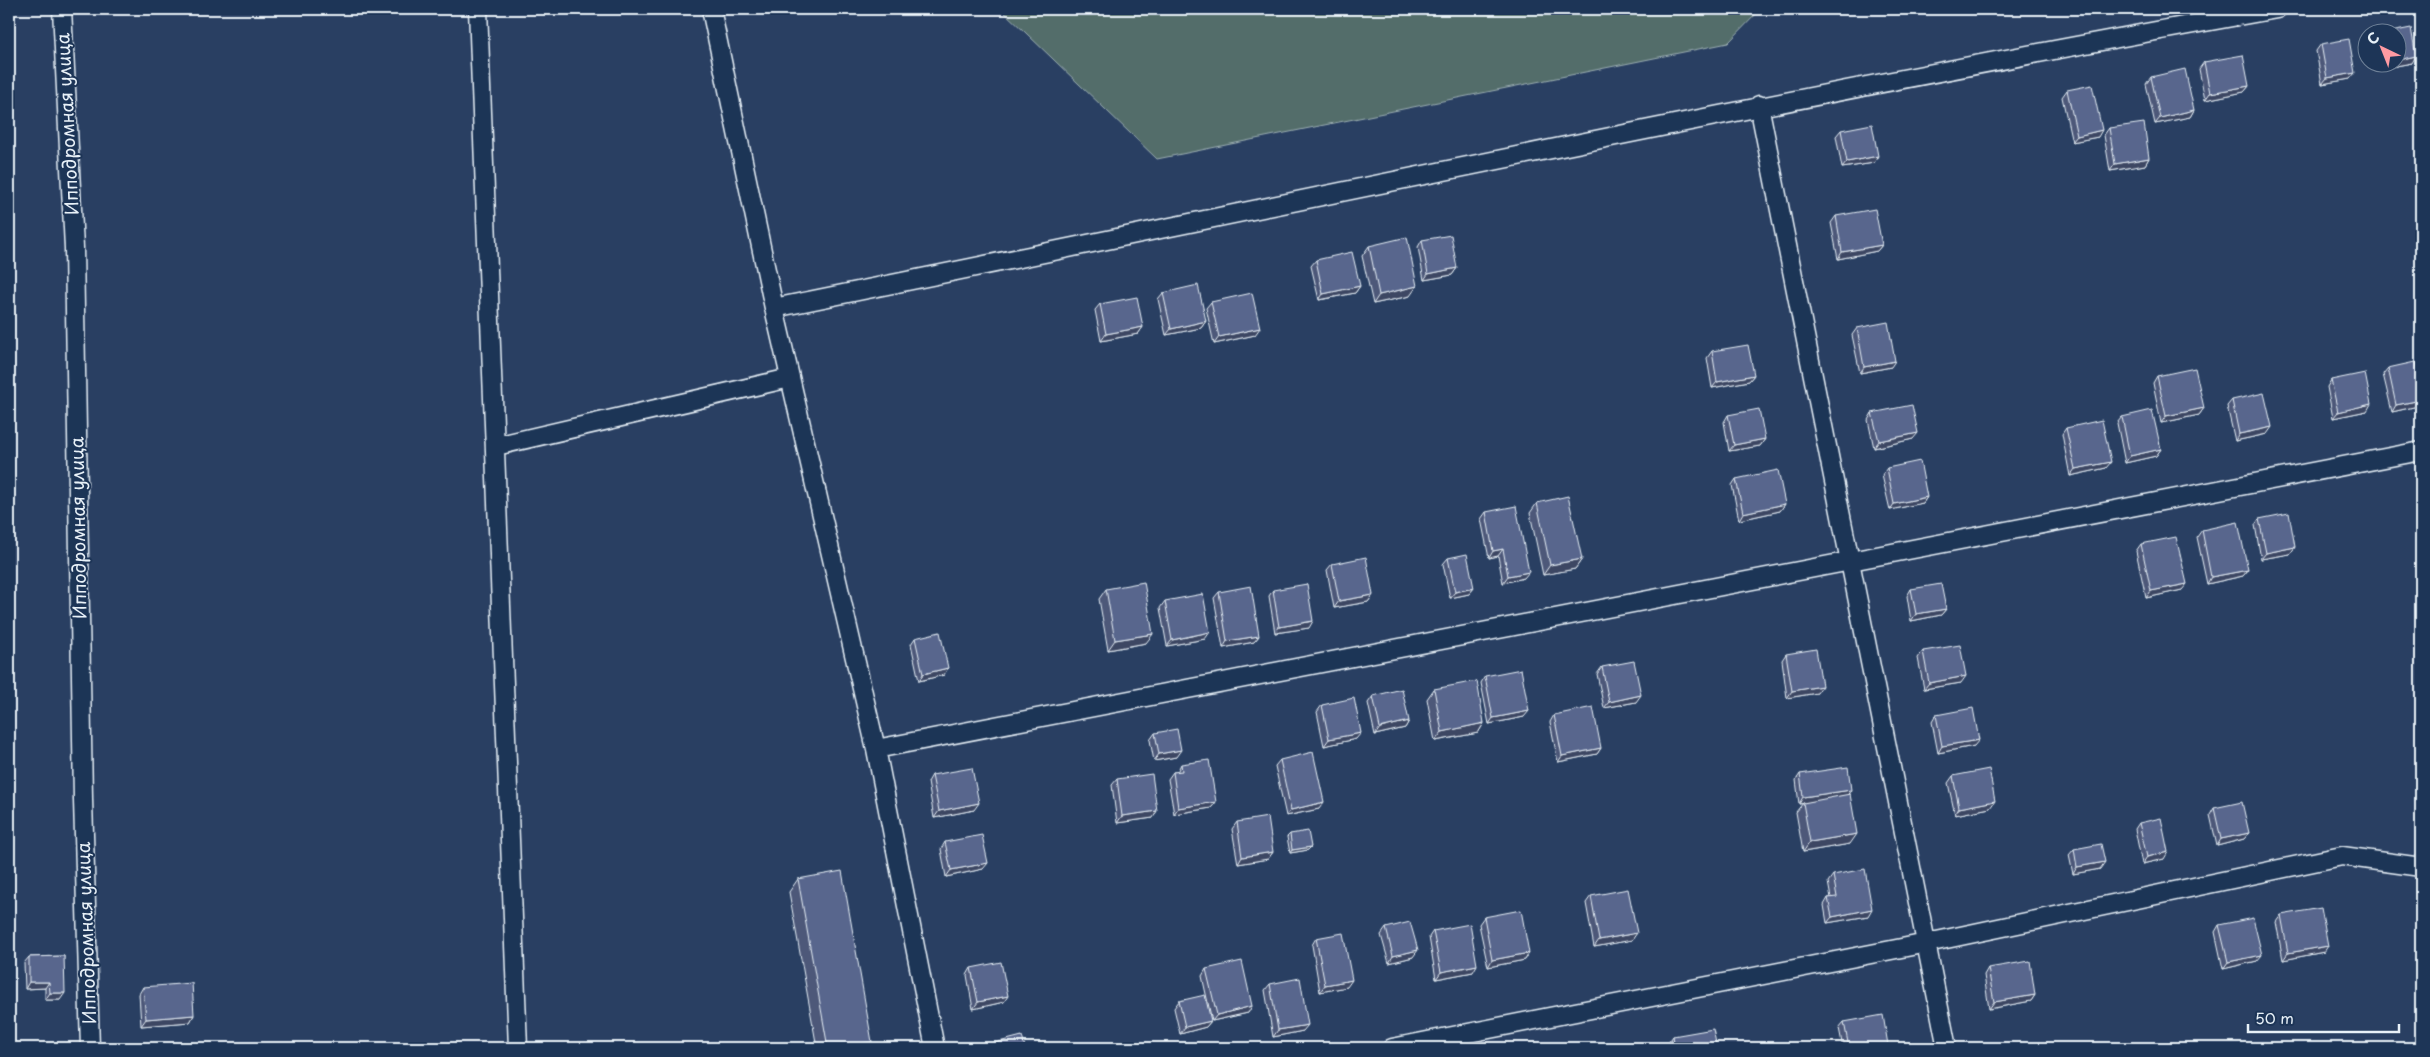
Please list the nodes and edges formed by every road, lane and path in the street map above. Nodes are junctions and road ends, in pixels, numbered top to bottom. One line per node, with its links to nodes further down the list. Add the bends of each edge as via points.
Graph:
1 (62, 9): 14 (street, Ипподромная улица, via 74,248)
2 (478, 9): 8 (street)
3 (711, 9): 6 (street)
4 (2277, 9): 5 (street)
5 (1759, 105): 6 (street); 10 (street)
6 (774, 308): 7 (street)
7 (790, 378): 8 (street); 11 (street)
8 (496, 446): 15 (street)
9 (2421, 452): 10 (street)
10 (1851, 561): 11 (street); 13 (street)
11 (876, 749): 16 (street)
12 (2421, 867): 13 (street, via 2342,856)
13 (1927, 943): 17 (street); 18 (street)
14 (90, 1048)
15 (518, 1048)
16 (935, 1048)
17 (1392, 1048)
18 (1947, 1048)

